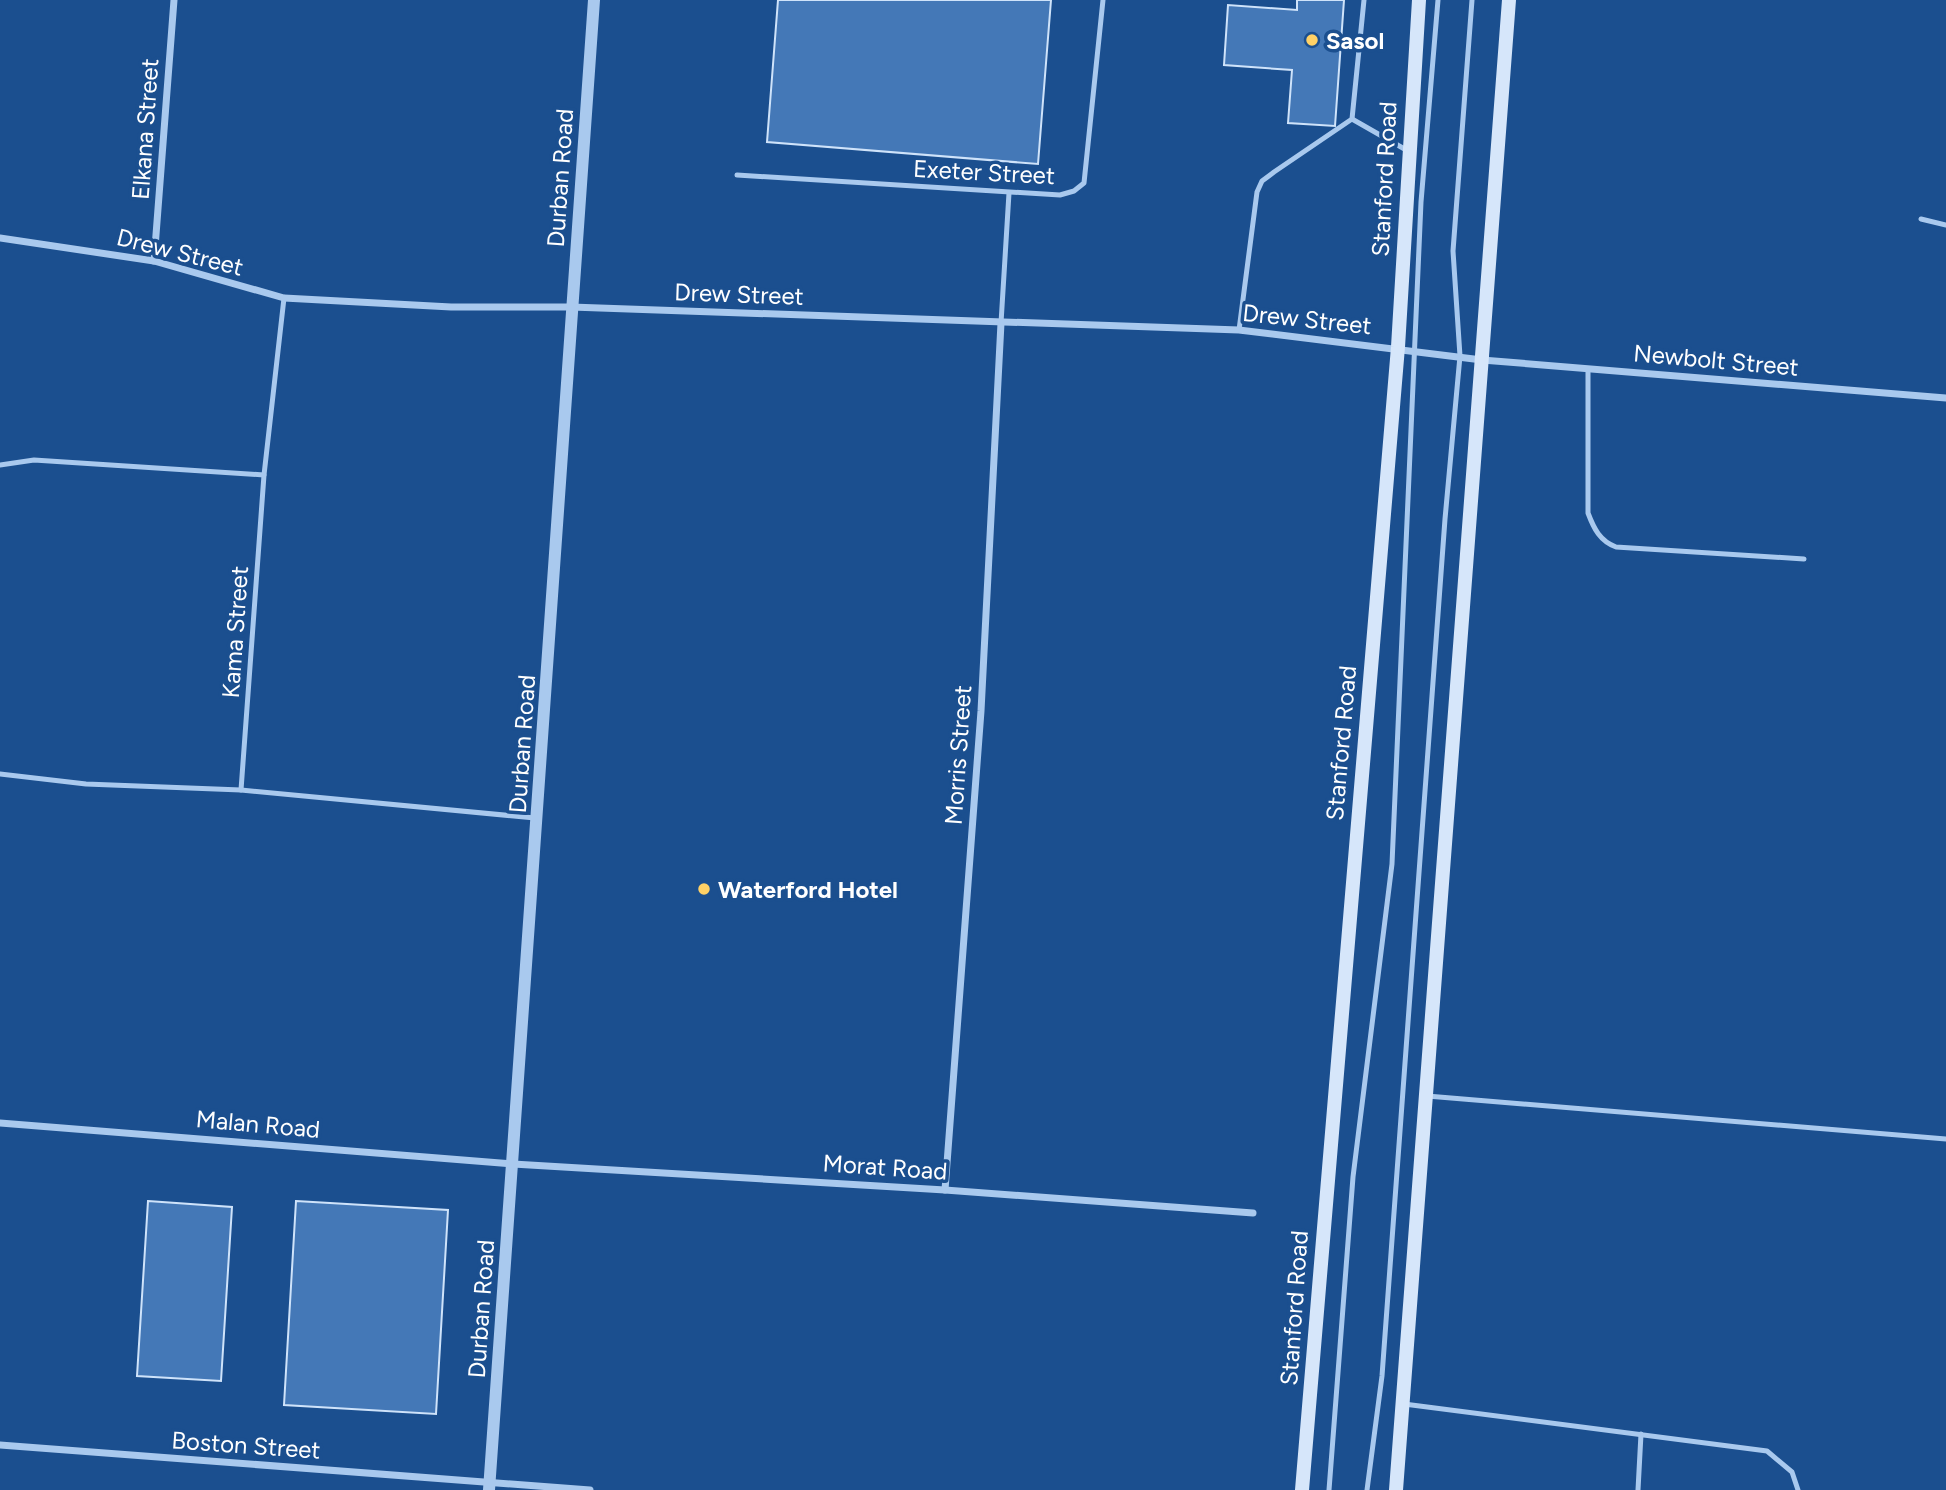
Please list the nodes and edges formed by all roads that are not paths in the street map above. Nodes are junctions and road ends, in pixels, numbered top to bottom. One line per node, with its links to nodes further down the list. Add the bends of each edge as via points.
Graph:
1 (174, 0): 16 (street, Elkana Street)
2 (594, 0): 18 (street, Durban Road)
3 (1104, 0): 12 (lane, Exeter Street, via 1084,183 1060,195)
4 (1364, 0): 9 (lane)
5 (1419, 0): 10 (main road, Stanford Road)
6 (1438, 0): 22 (lane, via 1421,202)
7 (1472, 0): 23 (lane, via 1453,251)
8 (1509, 0): 24 (main road)
9 (1352, 119): 10 (lane); 20 (lane, via 1262,181)
10 (1408, 151): 21 (main road, Stanford Road)
11 (737, 175): 12 (lane, Exeter Street)
12 (1009, 193): 19 (lane)
13 (1922, 219): 14 (lane)
14 (1946, 225)
15 (0, 238): 16 (street, Drew Street)
16 (154, 261): 17 (street, Drew Street)
17 (284, 298): 18 (street, Drew Street, via 451,307); 28 (lane, Kama Street)
18 (571, 307): 19 (street, Drew Street); 32 (street, Durban Road)
19 (1002, 323): 20 (street, Drew Street); 37 (street, Morris Street, via 981,711)
20 (1239, 330): 21 (street, Drew Street)
21 (1398, 347): 22 (street, Drew Street); 44 (main road, Stanford Road)
22 (1415, 351): 23 (street, Drew Street); 45 (lane, via 1390,896 1353,1177)
23 (1460, 356): 24 (street, Drew Street); 46 (lane, via 1382,1376)
24 (1482, 360): 25 (street, Newbolt Street); 33 (main road)
25 (1588, 369): 26 (street, Newbolt Street); 29 (lane, via 1588,513 1594,530 1606,543)
26 (1946, 398)
27 (0, 464): 28 (lane, via 34,460)
28 (264, 475): 31 (lane, Kama Street)
29 (1804, 559)
30 (0, 774): 31 (lane, via 86,784)
31 (241, 790): 32 (lane)
32 (538, 818): 36 (street, Durban Road)
33 (1427, 1096): 35 (lane); 39 (main road)
34 (0, 1123): 36 (street, Malan Road)
35 (1946, 1139)
36 (513, 1164): 37 (street, Morat Road); 42 (street, Durban Road)
37 (944, 1190): 38 (street, Morat Road)
38 (1253, 1213)
39 (1404, 1404): 40 (lane); 47 (main road)
40 (1642, 1434): 48 (lane); 49 (lane, via 1767,1451 1792,1472)
41 (0, 1445): 42 (street, Boston Street)
42 (489, 1487): 43 (street, Boston Street)
43 (590, 1490)
44 (1303, 1490)
45 (1329, 1490)
46 (1367, 1490)
47 (1396, 1490)
48 (1638, 1490)
49 (1798, 1490)

